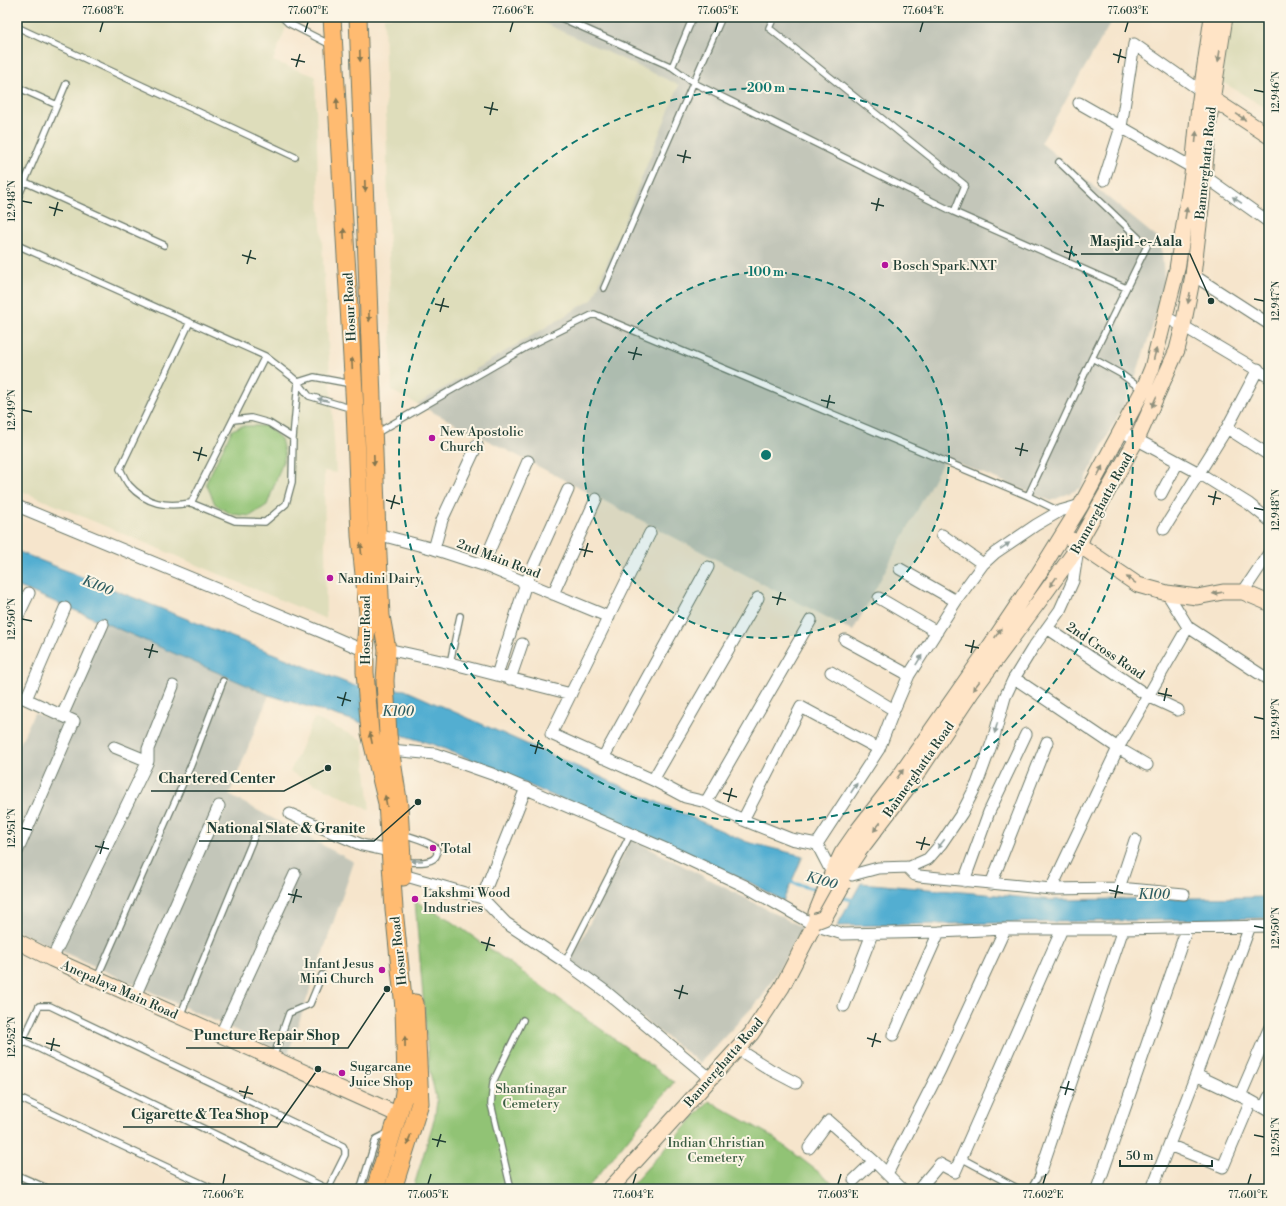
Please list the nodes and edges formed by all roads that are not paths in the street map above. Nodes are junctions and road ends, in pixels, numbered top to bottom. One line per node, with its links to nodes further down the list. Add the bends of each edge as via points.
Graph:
1 (282, 17): 11 (lane, via 288,23)
2 (358, 17): 49 (main road, Hosur Road, one-way to 49)
3 (559, 17): 12 (lane)
4 (693, 17): 12 (lane)
5 (722, 17): 13 (lane)
6 (774, 17): 27 (lane, via 769,28 965,185)
7 (1212, 17): 16 (main road, Bannerghatta Road)
8 (1225, 17): 16 (main road, Bannerghatta Road, one-way to 16)
9 (330, 18): 11 (main road, Hosur Road)
10 (17, 27): 21 (lane)
11 (333, 46): 43 (main road, Hosur Road, one-way to 11)
12 (672, 67): 13 (lane)
13 (694, 83): 27 (lane); 32 (lane)
14 (66, 84): 18 (lane)
15 (17, 87): 18 (lane)
16 (1206, 95): 19 (street, via 1134,44); 20 (main road, one-way to 20); 23 (main road, Bannerghatta Road)
17 (1079, 103): 19 (street)
18 (57, 105): 25 (lane)
19 (1121, 127): 23 (street); 24 (street)
20 (1269, 136)
21 (295, 157)
22 (1059, 162): 33 (lane, via 1147,246)
23 (1199, 172): 28 (street, one-way to 23); 31 (main road, Bannerghatta Road); 34 (main road, Bannerghatta Road, one-way to 23)
24 (1104, 180)
25 (25, 182): 26 (lane); 30 (lane)
26 (17, 200)
27 (954, 212): 33 (lane)
28 (1269, 222)
29 (17, 245): 35 (lane)
30 (164, 245)
31 (1193, 275): 36 (street); 37 (main road, Bannerghatta Road, one-way to 37)
32 (604, 288)
33 (1126, 288): 39 (lane)
34 (1165, 317): 37 (street); 44 (main road, Bannerghatta Road, one-way to 34, via 1152,368)
35 (190, 322): 38 (lane); 61 (lane, via 120,469 128,484 141,496 157,503 174,506)
36 (1269, 324)
37 (1183, 326): 40 (street); 51 (main road, Bannerghatta Road, one-way to 51, via 1177,350)
38 (265, 356): 42 (lane); 46 (lane)
39 (1092, 358): 44 (lane); 59 (lane)
40 (1258, 370): 41 (street); 47 (street)
41 (1269, 377)
42 (298, 382): 43 (lane, via 314,377); 45 (lane, one-way to 42, via 309,396); 50 (lane)
43 (353, 384): 45 (main road, Hosur Road)
44 (1143, 390): 48 (main road, Bannerghatta Road)
45 (355, 409): 99 (main road, Hosur Road, one-way to 45, via 368,613 360,536)
46 (233, 420): 50 (lane, via 251,418 269,423); 61 (lane)
47 (1227, 428): 53 (street); 56 (street)
48 (1121, 430): 51 (street); 62 (main road, Bannerghatta Road, one-way to 48)
49 (373, 435): 59 (lane, via 525,348 594,314); 68 (main road, Hosur Road, one-way to 68)
50 (293, 438): 61 (lane, via 292,482 286,504 265,522 235,521)
51 (1137, 440): 55 (street); 71 (main road, Bannerghatta Road)
52 (477, 445): 72 (street, via 442,520)
53 (1269, 455)
54 (528, 461): 75 (street)
55 (1178, 462): 56 (street); 58 (street)
56 (1199, 473): 65 (street, via 1249,504); 66 (street)
57 (568, 490): 78 (street)
58 (1161, 494)
59 (1028, 496): 64 (lane)
60 (596, 499): 82 (street)
61 (191, 503)
62 (1081, 505): 64 (street); 69 (main road, Bannerghatta Road)
63 (17, 506): 99 (street)
64 (1060, 512): 74 (street, one-way to 64, via 995,553)
65 (1269, 520)
66 (1164, 529)
67 (650, 533): 89 (street)
68 (377, 534): 72 (street, 2nd Main Road); 98 (main road, Hosur Road, via 381,616)
69 (1064, 534): 71 (main road); 140 (main road, Bannerghatta Road, one-way to 69, via 842,853 990,646)
70 (942, 535): 74 (street)
71 (1079, 546): 81 (main road, one-way to 71, via 1138,585); 94 (street, via 1073,581 1060,610); 140 (main road, Bannerghatta Road, one-way to 140, via 971,693 911,783)
72 (434, 549): 75 (street, 2nd Main Road)
73 (1269, 553): 79 (street)
74 (984, 564): 85 (street)
75 (483, 565): 78 (street, 2nd Main Road)
76 (708, 567): 121 (street)
77 (900, 569): 85 (street)
78 (526, 583): 82 (street, 2nd Main Road); 102 (street)
79 (1243, 592): 81 (main road, one-way to 81, via 1223,592 1197,597); 86 (main road)
80 (29, 593): 90 (street)
81 (1167, 593): 93 (street)
82 (553, 594): 89 (street, 2nd Main Road)
83 (758, 598): 124 (street)
84 (879, 598): 95 (street)
85 (956, 601): 95 (street)
86 (1269, 603)
87 (65, 608): 111 (street)
88 (460, 616): 100 (lane)
89 (609, 616): 109 (street)
90 (17, 618)
91 (811, 620): 126 (street)
92 (103, 624): 114 (street)
93 (1188, 627): 106 (street); 110 (street)
94 (1047, 628): 105 (street); 110 (street, 2nd Cross Road)
95 (937, 632): 103 (street, one-way to 95)
96 (845, 640): 103 (street)
97 (522, 644): 104 (street)
98 (387, 649): 100 (street); 120 (main road, Hosur Road, via 385,681)
99 (365, 651): 135 (main road, Hosur Road, one-way to 99, via 387,803 370,733)
100 (450, 663): 102 (street)
101 (831, 672): 112 (street)
102 (497, 675): 104 (street)
103 (909, 675): 112 (street)
104 (510, 678): 109 (street)
105 (1014, 678): 118 (street); 137 (street, one-way to 137, via 1005,697 977,784 962,813 928,859)
106 (1269, 680)
107 (223, 681): 160 (lane, via 192,765)
108 (173, 686): 122 (street, via 148,749)
109 (571, 694): 121 (street, via 551,734)
110 (1148, 696): 113 (street, 2nd Cross Road); 118 (street)
111 (22, 697): 114 (street)
112 (894, 710): 119 (street)
113 (1178, 710)
114 (62, 716): 136 (street, via 74,721)
115 (1026, 734): 141 (street, via 989,812)
116 (1047, 742): 142 (street)
117 (114, 747): 122 (street)
118 (1118, 748): 123 (street); 144 (street)
119 (879, 749): 129 (street, via 801,707); 134 (street, one-way to 119)
120 (390, 750): 125 (street, via 435,754); 132 (main road, Hosur Road)
121 (603, 758): 124 (street)
122 (148, 761): 157 (street)
123 (1147, 765)
124 (653, 780): 126 (street, via 685,797)
125 (526, 788): 131 (street); 146 (street)
126 (706, 802): 129 (street)
127 (219, 806): 161 (street)
128 (290, 814): 135 (street, via 362,845)
129 (743, 820): 134 (street, via 791,839)
130 (256, 832): 163 (lane)
131 (631, 833): 147 (street, via 745,886); 158 (lane)
132 (401, 834): 138 (main road, Hosur Road); 138 (lane, one-way to 138, via 428,843 437,851 432,860)
133 (1135, 840): 143 (street)
134 (817, 844): 140 (street)
135 (389, 851): 180 (main road, Hosur Road, one-way to 135, via 406,1078 404,1008)
136 (17, 852)
137 (907, 867): 140 (street, via 878,868); 141 (street, via 919,876)
138 (402, 869): 146 (street); 194 (main road, Hosur Road, one-way to 194, via 415,1009 420,1103)
139 (295, 874): 166 (street)
140 (839, 878): 147 (main road, Bannerghatta Road, bridge, via 824,918)
141 (964, 881): 142 (street)
142 (991, 884): 144 (street)
143 (1119, 888): 144 (street); 145 (street)
144 (1051, 889)
145 (1184, 894)
146 (482, 898): 158 (street, via 506,923)
147 (815, 923): 155 (street, via 843,934); 169 (main road, Bannerghatta Road, via 782,987)
148 (1250, 926): 149 (street); 150 (street); 172 (street)
149 (1269, 926)
150 (1187, 928): 152 (street); 201 (street)
151 (1062, 929): 152 (street); 153 (street); 183 (street)
152 (1123, 929): 185 (street)
153 (1005, 930): 154 (street); 186 (street, via 940,1070)
154 (939, 932): 155 (street); 167 (street)
155 (872, 934): 162 (street)
156 (17, 941): 157 (main road, Anepalaya Main Road)
157 (52, 959): 160 (main road, Anepalaya Main Road)
158 (566, 962): 173 (street)
159 (322, 975): 171 (lane, via 310,1004 289,1013)
160 (97, 978): 161 (main road, Anepalaya Main Road)
161 (135, 996): 163 (main road, Anepalaya Main Road)
162 (844, 1006)
163 (180, 1016): 166 (main road, Anepalaya Main Road)
164 (523, 1020): 195 (lane, via 493,1082 491,1104)
165 (1269, 1029): 175 (street)
166 (221, 1034): 171 (main road, Anepalaya Main Road)
167 (893, 1035)
168 (23, 1041): 170 (lane); 191 (lane); 191 (lane, via 39,1006 50,1006 322,1135 343,1146 345,1150)
169 (738, 1049): 173 (main road, Bannerghatta Road); 174 (street)
170 (17, 1053)
171 (273, 1058): 180 (main road, Anepalaya Main Road)
172 (1196, 1075): 175 (street); 181 (street)
173 (711, 1079): 196 (main road, Bannerghatta Road)
174 (796, 1083)
175 (1240, 1096): 178 (street)
176 (17, 1097): 190 (lane)
177 (1269, 1097): 179 (street)
178 (1251, 1101): 179 (street); 181 (street, via 1223,1167)
179 (1266, 1109)
180 (396, 1123): 192 (lane, via 376,1139); 193 (main road, Hosur Road)
181 (1169, 1145): 202 (street)
182 (809, 1148): 184 (street, via 829,1120)
183 (961, 1158): 198 (street, via 955,1172 940,1164); 199 (lane)
184 (874, 1161): 186 (street); 188 (street)
185 (1041, 1171): 200 (lane)
186 (886, 1174): 197 (street)
187 (17, 1175): 189 (lane)
188 (854, 1180)
189 (49, 1189)
190 (214, 1189)
191 (328, 1189)
192 (362, 1189)
193 (375, 1189)
194 (393, 1189)
195 (511, 1189)
196 (610, 1189)
197 (902, 1189)
198 (919, 1189)
199 (1019, 1189)
200 (1031, 1189)
201 (1097, 1189)
202 (1152, 1189)

